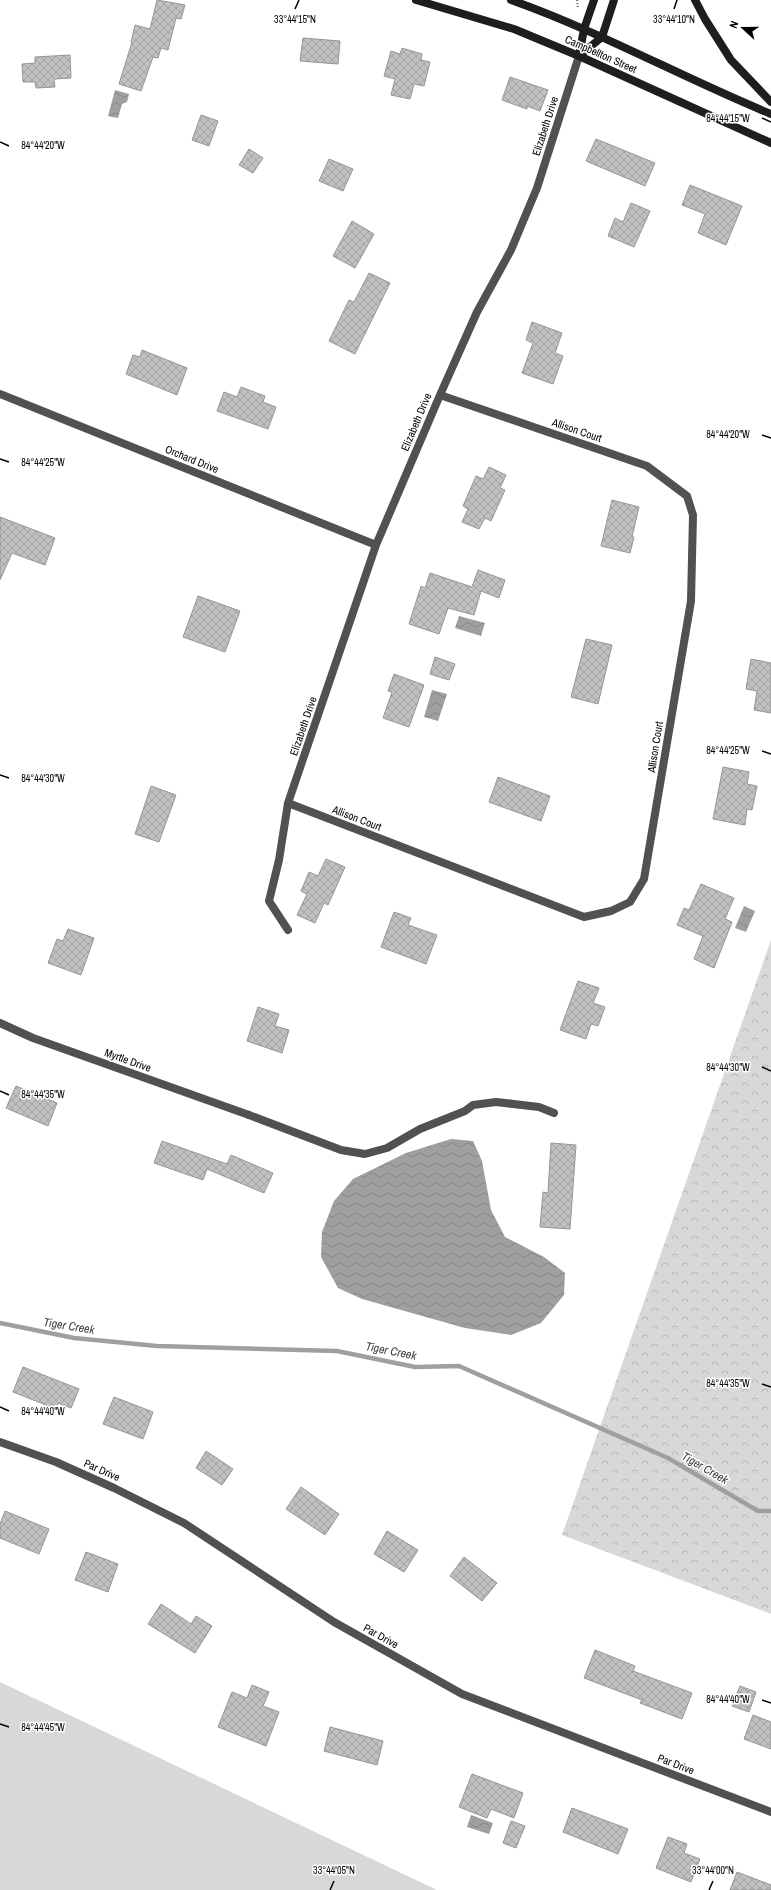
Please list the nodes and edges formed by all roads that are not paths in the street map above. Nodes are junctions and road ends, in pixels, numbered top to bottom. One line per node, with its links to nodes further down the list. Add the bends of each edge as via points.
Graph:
1 (416, 0): 8 (main road, Campbellton Street, via 514,29)
2 (511, 0): 6 (main road, Campbellton Street)
3 (594, 0): 6 (main road)
4 (614, 0): 7 (main road)
5 (695, 0): 9 (main road, via 731,60)
6 (584, 29): 7 (main road, Campbellton Street); 8 (main road)
7 (602, 37): 8 (main road); 10 (main road, Campbellton Street)
8 (580, 56): 11 (main road, Campbellton Street); 13 (street, Elizabeth Drive, via 537,188 512,250 477,312)
9 (771, 102)
10 (771, 114)
11 (771, 143)
12 (0, 394): 14 (street, Orchard Drive)
13 (440, 395): 14 (street, Elizabeth Drive); 15 (street, Allison Court, via 647,466 687,496 693,515 690,601 644,879 630,902 611,911 584,917)
14 (376, 545): 15 (street, Elizabeth Drive)
15 (288, 803): 16 (street, Elizabeth Drive, via 279,860 269,901)
16 (288, 930)
17 (0, 1023): 18 (street, Myrtle Drive, via 33,1038 341,1150 364,1154 387,1148 420,1129 473,1105 496,1102 539,1107)
18 (554, 1113)
19 (0, 1442): 20 (street, Par Drive, via 56,1462 184,1523 334,1622 462,1694)
20 (771, 1812)

